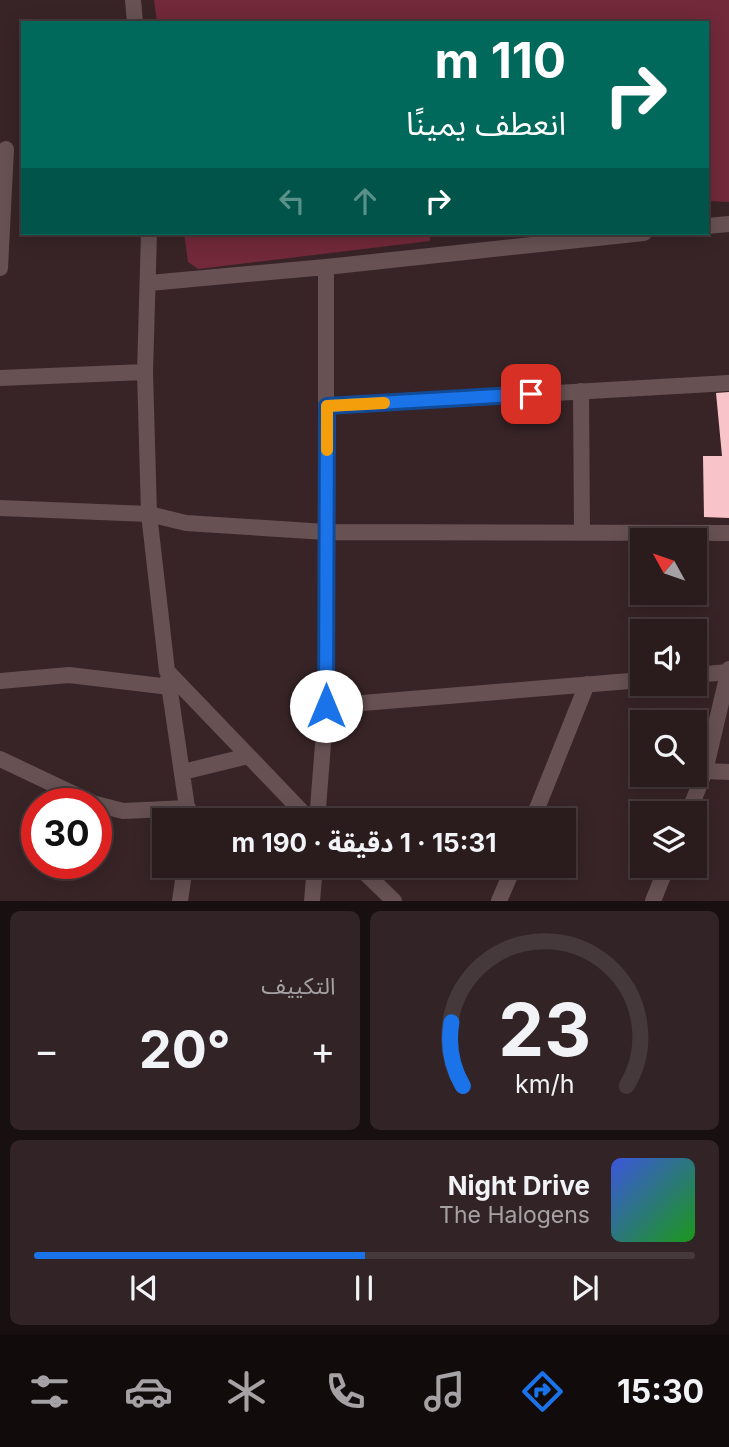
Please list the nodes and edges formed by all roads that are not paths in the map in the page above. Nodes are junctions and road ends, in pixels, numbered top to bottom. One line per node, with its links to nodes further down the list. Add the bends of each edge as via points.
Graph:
1 (133, 0): 2 (street)
2 (135, 21)
3 (21, 144): 4 (street)
4 (3, 150): 10 (street)
5 (729, 224): 6 (street)
6 (709, 226)
7 (149, 235): 11 (street)
8 (626, 235): 9 (street)
9 (326, 267): 11 (street); 16 (street)
10 (0, 268)
11 (149, 283): 12 (street)
12 (145, 372): 13 (street); 18 (street)
13 (0, 378)
14 (729, 383): 15 (street)
15 (581, 391): 16 (street); 20 (street)
16 (327, 406): 19 (street)
17 (0, 508): 18 (street)
18 (149, 514): 19 (street, via 186,523); 24 (street)
19 (326, 532): 20 (street); 28 (street)
20 (582, 532): 21 (street)
21 (729, 533)
22 (729, 671): 23 (street); 31 (street)
23 (707, 674)
24 (168, 679): 25 (street, via 69,676); 29 (street); 33 (street)
25 (0, 681)
26 (630, 681): 27 (street)
27 (587, 684): 28 (street); 40 (street)
28 (326, 706): 39 (street)
29 (248, 756): 33 (street); 38 (street)
30 (0, 760): 35 (street)
31 (707, 763)
32 (707, 771): 34 (street)
33 (183, 772): 37 (street)
34 (729, 772)
35 (60, 788)
36 (112, 808): 41 (street)
37 (187, 808)
38 (298, 808)
39 (318, 808)
40 (538, 808)
41 (152, 812)
42 (183, 878): 47 (street)
43 (313, 878): 48 (street)
44 (370, 878): 49 (street)
45 (509, 878): 50 (street)
46 (662, 878): 51 (street)
47 (180, 901)
48 (312, 901)
49 (394, 901)
50 (499, 901)
51 (653, 901)

